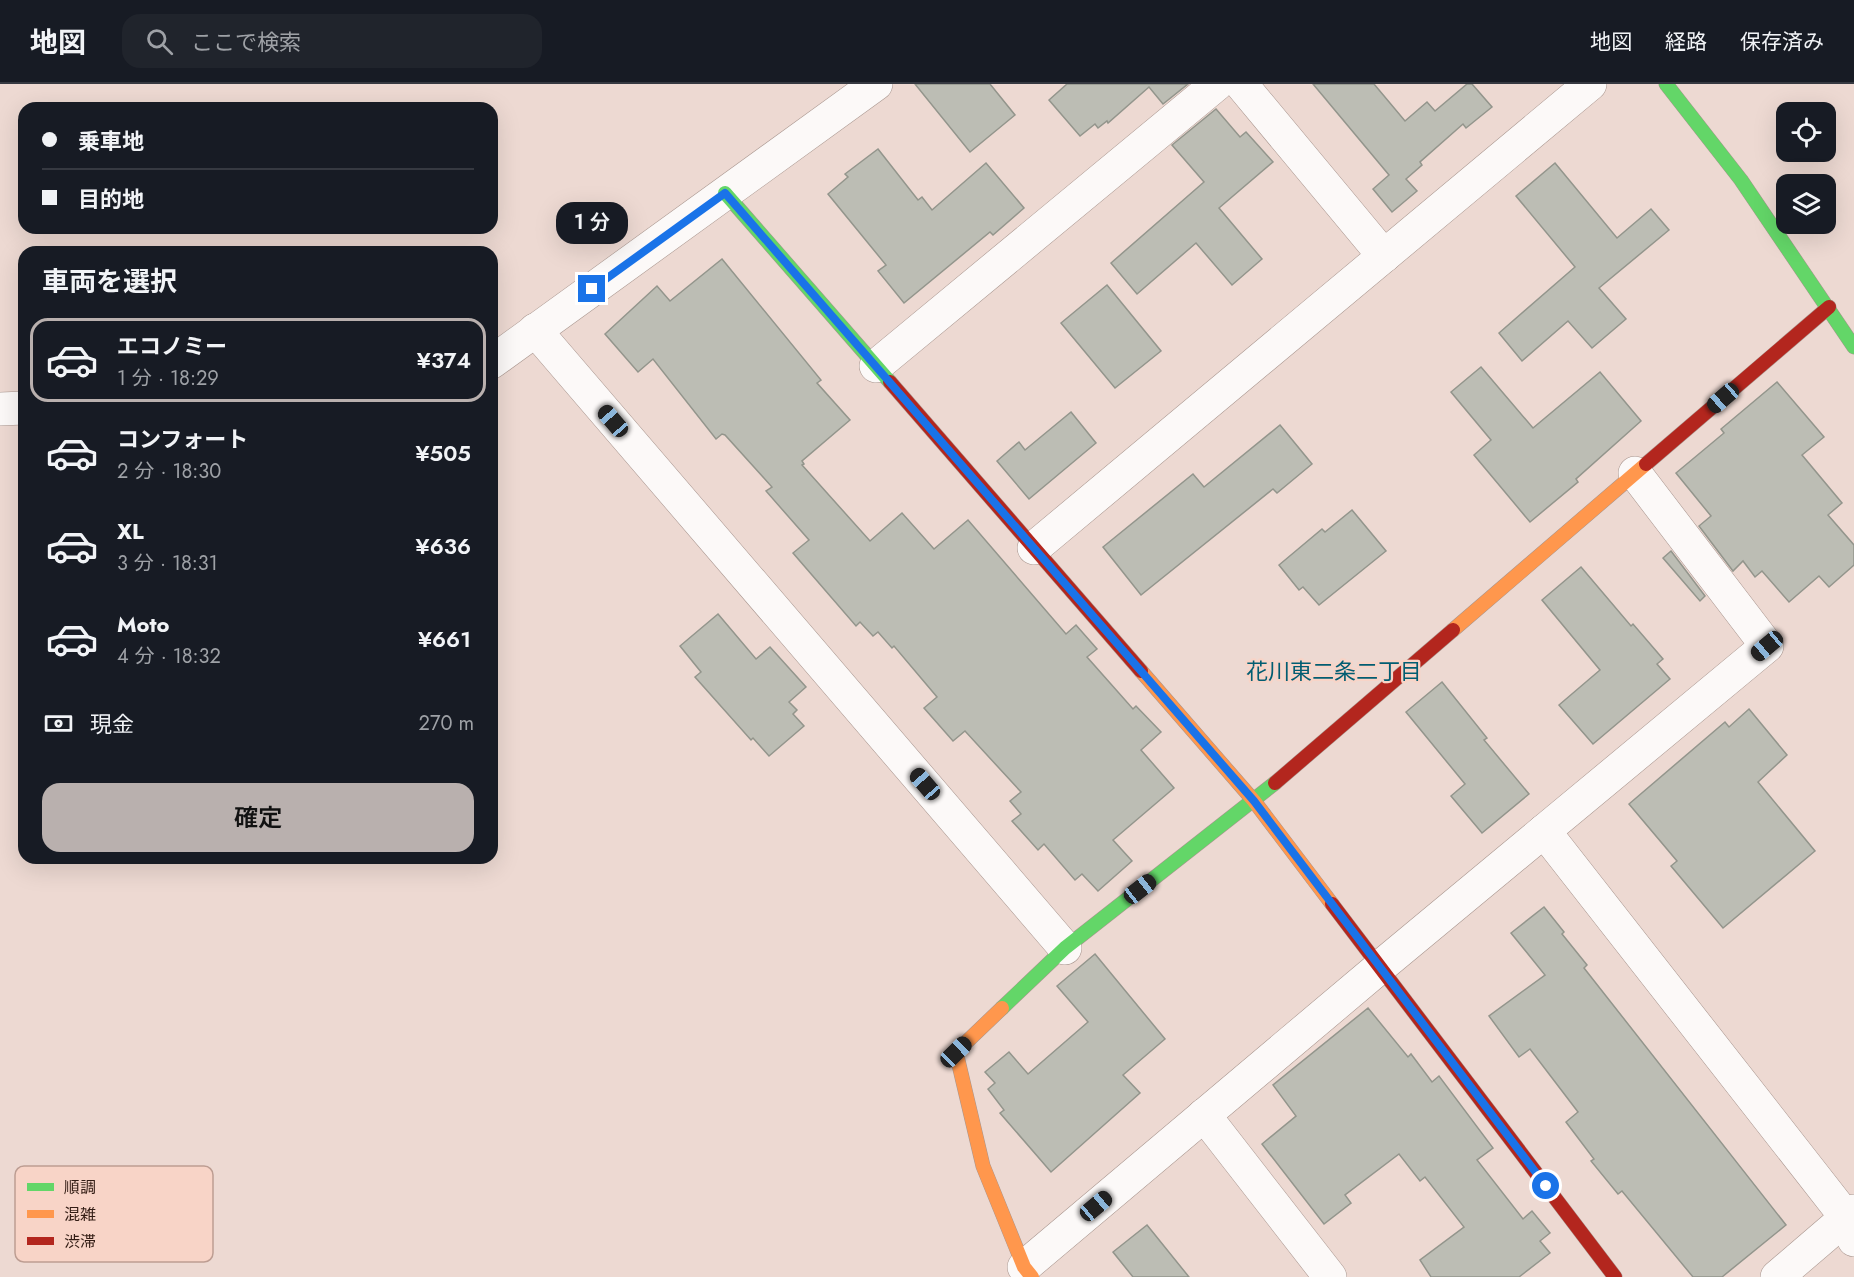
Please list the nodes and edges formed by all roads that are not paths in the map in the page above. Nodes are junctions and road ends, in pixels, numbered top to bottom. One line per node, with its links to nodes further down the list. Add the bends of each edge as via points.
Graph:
1 (876, 84): 6 (street)
2 (1217, 84): 12 (street)
3 (1241, 84): 7 (street)
4 (1590, 84): 7 (street)
5 (1666, 84): 8 (street, via 1741,180)
6 (725, 193): 9 (street); 12 (street)
7 (1384, 256): 16 (street)
8 (1829, 307): 10 (street); 15 (street)
9 (535, 330): 11 (street); 19 (street)
10 (1854, 346)
11 (498, 358)
12 (876, 366): 16 (street)
13 (18, 408): 14 (street)
14 (0, 409)
15 (1635, 473): 17 (street); 18 (street, via 1767,646)
16 (1034, 548): 17 (street)
17 (1254, 801): 19 (street); 20 (street)
18 (1544, 831): 20 (street); 22 (street)
19 (1065, 948): 23 (street, via 956,1052 983,1166)
20 (1380, 967): 21 (street); 25 (street)
21 (1204, 1115): 23 (street); 24 (street)
22 (1851, 1223): 26 (street)
23 (1028, 1272)
24 (1330, 1277)
25 (1615, 1277)
26 (1777, 1277)

